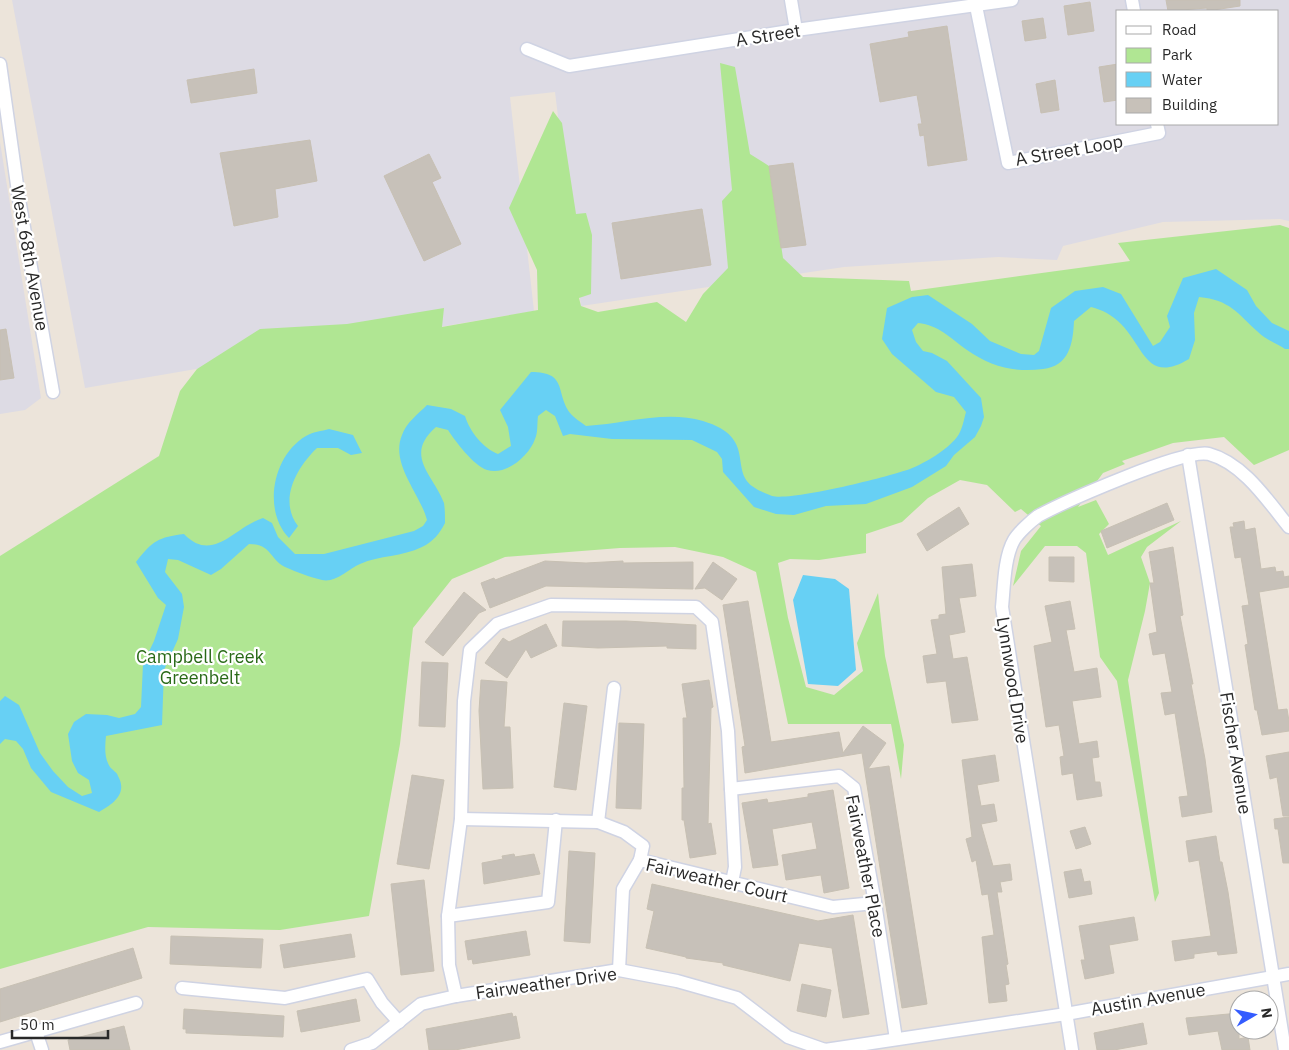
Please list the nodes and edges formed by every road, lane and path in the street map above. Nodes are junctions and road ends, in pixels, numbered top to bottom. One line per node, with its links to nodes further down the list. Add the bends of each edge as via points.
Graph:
1 (791, 0): 4 (street)
2 (1012, 0): 3 (street, A Street)
3 (976, 6): 4 (street, A Street); 7 (street, A Street Loop, via 1008,163 1159,133)
4 (796, 30): 5 (street, A Street, via 569,66)
5 (527, 49)
6 (0, 64): 8 (street, West 68th Avenue, via 19,199)
7 (1157, 125)
8 (53, 392)
9 (1188, 455): 10 (street, Lynnwood Drive, via 1206,453 1224,459 1255,486); 22 (street, Fischer Avenue); 26 (street, Lynnwood Drive, via 1083,494 1036,518 1014,540 1006,568 1002,608)
10 (1289, 527)
11 (614, 688): 15 (street)
12 (731, 789): 13 (street, via 728,731 712,622 696,607 551,605 497,624 470,650 464,701); 17 (street, via 735,867); 18 (street, Fairweather Place, via 839,776 854,788)
13 (461, 819): 14 (street); 19 (street)
14 (556, 820): 15 (street); 19 (street, via 548,902)
15 (598, 822): 16 (street, via 624,832 643,846)
16 (640, 860): 17 (street, Fairweather Court); 20 (street, Fairweather Court, via 622,889)
17 (732, 882): 18 (street, Fairweather Court, via 834,907)
18 (875, 903): 29 (street, Fairweather Place)
19 (448, 916): 24 (street, via 449,965)
20 (619, 970): 24 (street, Fairweather Drive); 29 (street, Fairweather Drive, via 737,998 788,1037 826,1050)
21 (1289, 974): 22 (street, Austin Avenue)
22 (1272, 976): 26 (street, Austin Avenue); 34 (street, Fischer Avenue)
23 (182, 988): 27 (street, via 285,998 367,979)
24 (456, 996): 27 (street, Fairweather Drive, via 421,1004)
25 (136, 1003): 28 (street)
26 (1066, 1014): 29 (street, Fairweather Drive); 33 (street, Lynnwood Drive)
27 (399, 1022): 32 (street, Fairweather Drive, via 372,1043)
28 (36, 1032): 30 (street); 31 (street)
29 (896, 1039)
30 (0, 1042)
31 (42, 1050)
32 (350, 1050)
33 (1072, 1050)
34 (1285, 1050)

